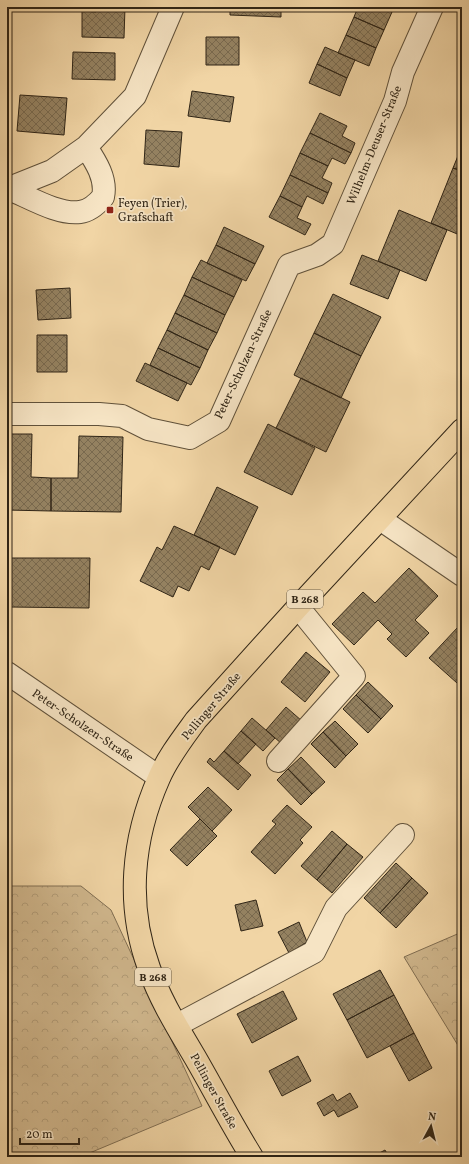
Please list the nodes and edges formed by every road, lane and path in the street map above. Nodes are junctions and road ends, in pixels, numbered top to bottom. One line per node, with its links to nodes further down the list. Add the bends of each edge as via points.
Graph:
1 (173, 7): 3 (street, via 135,96)
2 (432, 7): 5 (street, Wilhelm-Deuser-Straße, via 333,244)
3 (86, 147): 4 (street, via 52,171); 4 (street, via 96,162 105,185 103,197 91,208 81,212 69,212 50,207)
4 (8, 189)
5 (317, 255): 6 (street, Peter-Scholzen-Straße, via 289,265 219,421 190,438 148,429 122,416)
6 (7, 414)
7 (462, 430): 8 (main road, Pellinger Straße / B 268)
8 (380, 519): 9 (street); 10 (main road, Pellinger Straße / B 268)
9 (462, 575)
10 (298, 607): 12 (street, via 354,676); 13 (main road, Pellinger Straße / B 268, via 196,720)
11 (7, 673): 13 (street, Peter-Scholzen-Straße)
12 (278, 761)
13 (159, 777): 15 (main road, Pellinger Straße / B 268, via 136,852 135,908 149,968)
14 (403, 835): 15 (street, via 336,908 314,952)
15 (177, 1025): 16 (main road, Pellinger Straße / B 268)
16 (252, 1157)

